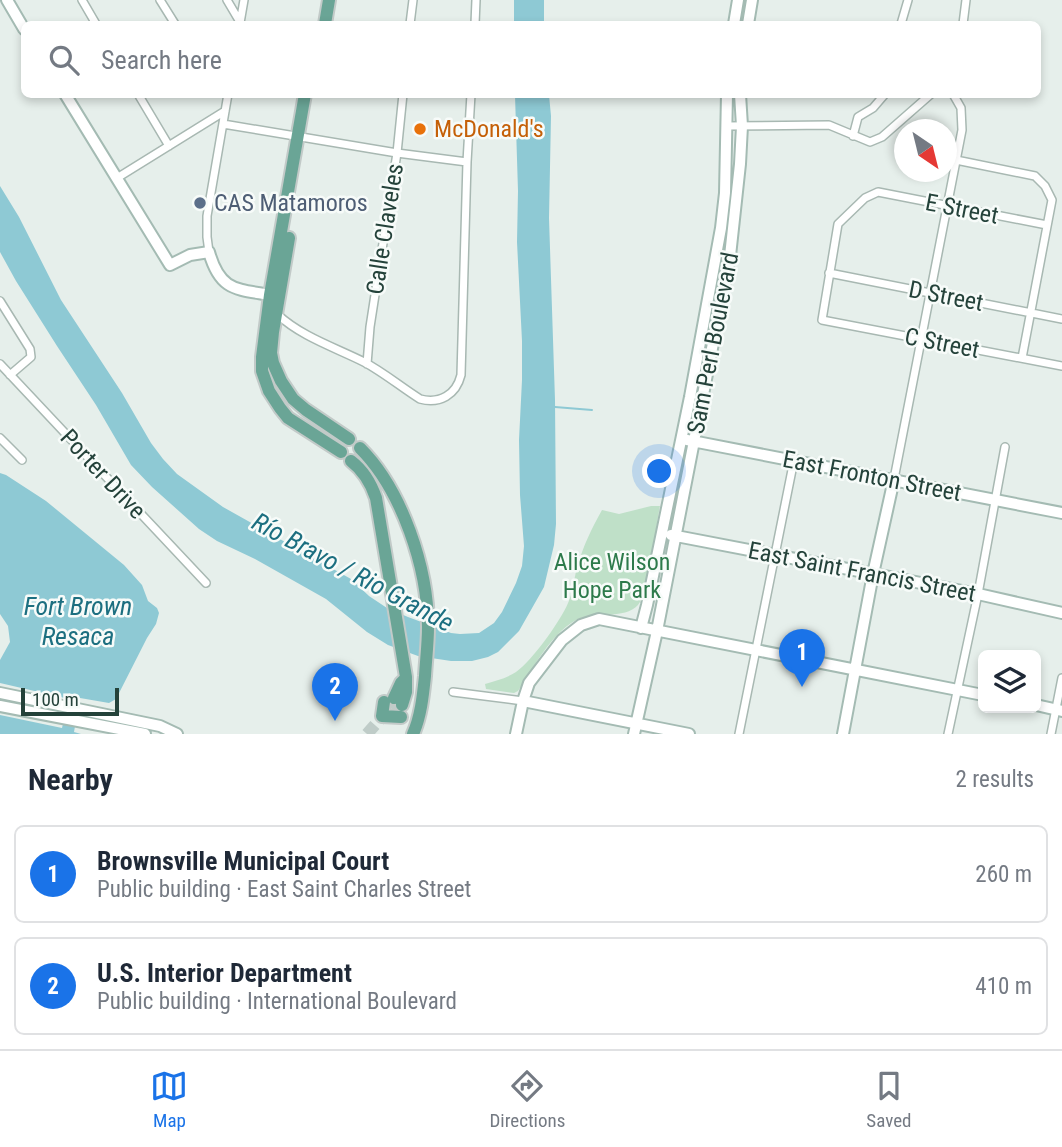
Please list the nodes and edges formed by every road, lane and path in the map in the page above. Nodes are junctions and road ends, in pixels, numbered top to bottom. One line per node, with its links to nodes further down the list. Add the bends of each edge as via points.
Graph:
1 (6, 0): 26 (main road)
2 (82, 0): 14 (street)
3 (160, 0): 15 (street)
4 (227, 0): 16 (street)
5 (244, 0): 17 (street)
6 (321, 0): 18 (main road)
7 (329, 0): 19 (main road)
8 (413, 0): 20 (street)
9 (476, 0): 21 (street)
10 (738, 0): 22 (main road)
11 (752, 0): 23 (main road)
12 (908, 0): 24 (street)
13 (966, 0): 25 (street)
14 (94, 21)
15 (173, 21)
16 (239, 21)
17 (240, 21)
18 (318, 21)
19 (326, 21)
20 (410, 21)
21 (475, 21)
22 (734, 21)
23 (748, 21)
24 (902, 21)
25 (963, 21)
26 (21, 24)
27 (67, 98): 50 (main road)
28 (140, 98): 45 (street)
29 (226, 98): 39 (street)
30 (305, 98): 44 (main road)
31 (313, 98): 44 (main road)
32 (403, 98): 46 (street, Calle Claveles)
33 (471, 98): 49 (street)
34 (727, 98): 41 (main road, Sam Perl Boulevard)
35 (740, 98): 42 (main road, Sam Perl Boulevard)
36 (881, 98): 43 (street, via 858,117)
37 (926, 98): 43 (street, via 882,137 870,142)
38 (955, 98): 47 (street, via 961,108 962,130)
39 (225, 111): 40 (street); 45 (street)
40 (223, 124): 44 (street); 55 (street, via 207,216)
41 (726, 126): 42 (street); 70 (main road, Sam Perl Boulevard, via 721,228)
42 (742, 126): 43 (street, via 829,125); 72 (main road, Sam Perl Boulevard, via 730,256)
43 (853, 136)
44 (302, 138): 46 (street); 54 (main road)
45 (169, 146): 50 (street)
46 (397, 153): 49 (street); 66 (street, Calle Claveles)
47 (957, 155)
48 (957, 160): 53 (street, via 1035,176 1052,200)
49 (467, 162): 66 (street, via 458,385 452,394 429,401)
50 (117, 178): 55 (main road, via 170,265 190,255)
51 (952, 182): 52 (street)
52 (947, 206): 53 (street, E Street); 56 (street, E Street, via 878,192 865,198 838,224); 57 (street)
53 (1047, 225): 60 (street)
54 (285, 239): 58 (main road); 61 (main road)
55 (209, 253): 58 (main road, via 217,273 229,286)
56 (829, 273): 57 (street, D Street); 63 (street, C Street, via 822,320)
57 (930, 293): 60 (street, D Street); 63 (street)
58 (270, 295): 99 (main road, via 262,357 269,391 288,418 365,474 376,498 406,677)
59 (0, 301): 68 (street, via 31,354)
60 (1030, 312): 62 (street, D Street); 64 (street)
61 (276, 314): 66 (street); 71 (main road, via 271,353 285,389 306,410)
62 (1062, 320)
63 (922, 340): 64 (street, C Street); 77 (street)
64 (1022, 358): 67 (street, C Street)
65 (0, 364): 68 (street, Porter Drive)
66 (367, 364)
67 (1062, 366)
68 (10, 375): 84 (street, Porter Drive)
69 (0, 438): 75 (street)
70 (681, 438): 72 (main road, East Fronton Street); 80 (main road, Sam Perl Boulevard)
71 (349, 439)
72 (694, 441): 76 (main road, East Fronton Street); 81 (main road, Sam Perl Boulevard)
73 (1005, 447): 78 (street)
74 (360, 448): 106 (main road, via 390,487 421,573 428,647)
75 (22, 460)
76 (794, 460): 77 (main road, East Fronton Street); 82 (street)
77 (894, 479): 78 (main road, East Fronton Street); 83 (main road)
78 (995, 500): 79 (main road, East Fronton Street); 85 (street)
79 (1062, 513)
80 (662, 532): 81 (main road, East Saint Francis Street); 87 (main road, Sam Perl Boulevard)
81 (675, 536): 82 (main road, East Saint Francis Street); 88 (main road, Sam Perl Boulevard)
82 (775, 555): 83 (main road, East Saint Francis Street); 89 (street)
83 (873, 574): 85 (main road, East Saint Francis Street); 90 (main road)
84 (206, 583)
85 (978, 594): 86 (main road, East Saint Francis Street); 92 (street)
86 (1062, 613)
87 (641, 628): 88 (main road); 96 (main road, via 599,619 581,625 562,639 529,683)
88 (657, 631): 89 (main road); 103 (main road, Sam Perl Boulevard)
89 (756, 650): 90 (main road); 109 (street)
90 (856, 669): 92 (main road); 110 (main road)
91 (1062, 678): 100 (street)
92 (956, 690): 95 (main road); 111 (street)
93 (453, 692): 96 (street)
94 (0, 693): 101 (main road)
95 (978, 694)
96 (523, 701): 103 (main road); 107 (main road)
97 (0, 706): 101 (main road)
98 (1041, 706): 100 (main road)
99 (393, 707)
100 (1059, 710): 112 (street)
101 (58, 711): 102 (main road)
102 (82, 715): 104 (main road); 105 (main road, via 160,726)
103 (635, 729): 108 (main road)
104 (145, 734)
105 (174, 734)
106 (414, 734)
107 (516, 734)
108 (690, 734)
109 (739, 734)
110 (843, 734)
111 (948, 734)
112 (1051, 734)

